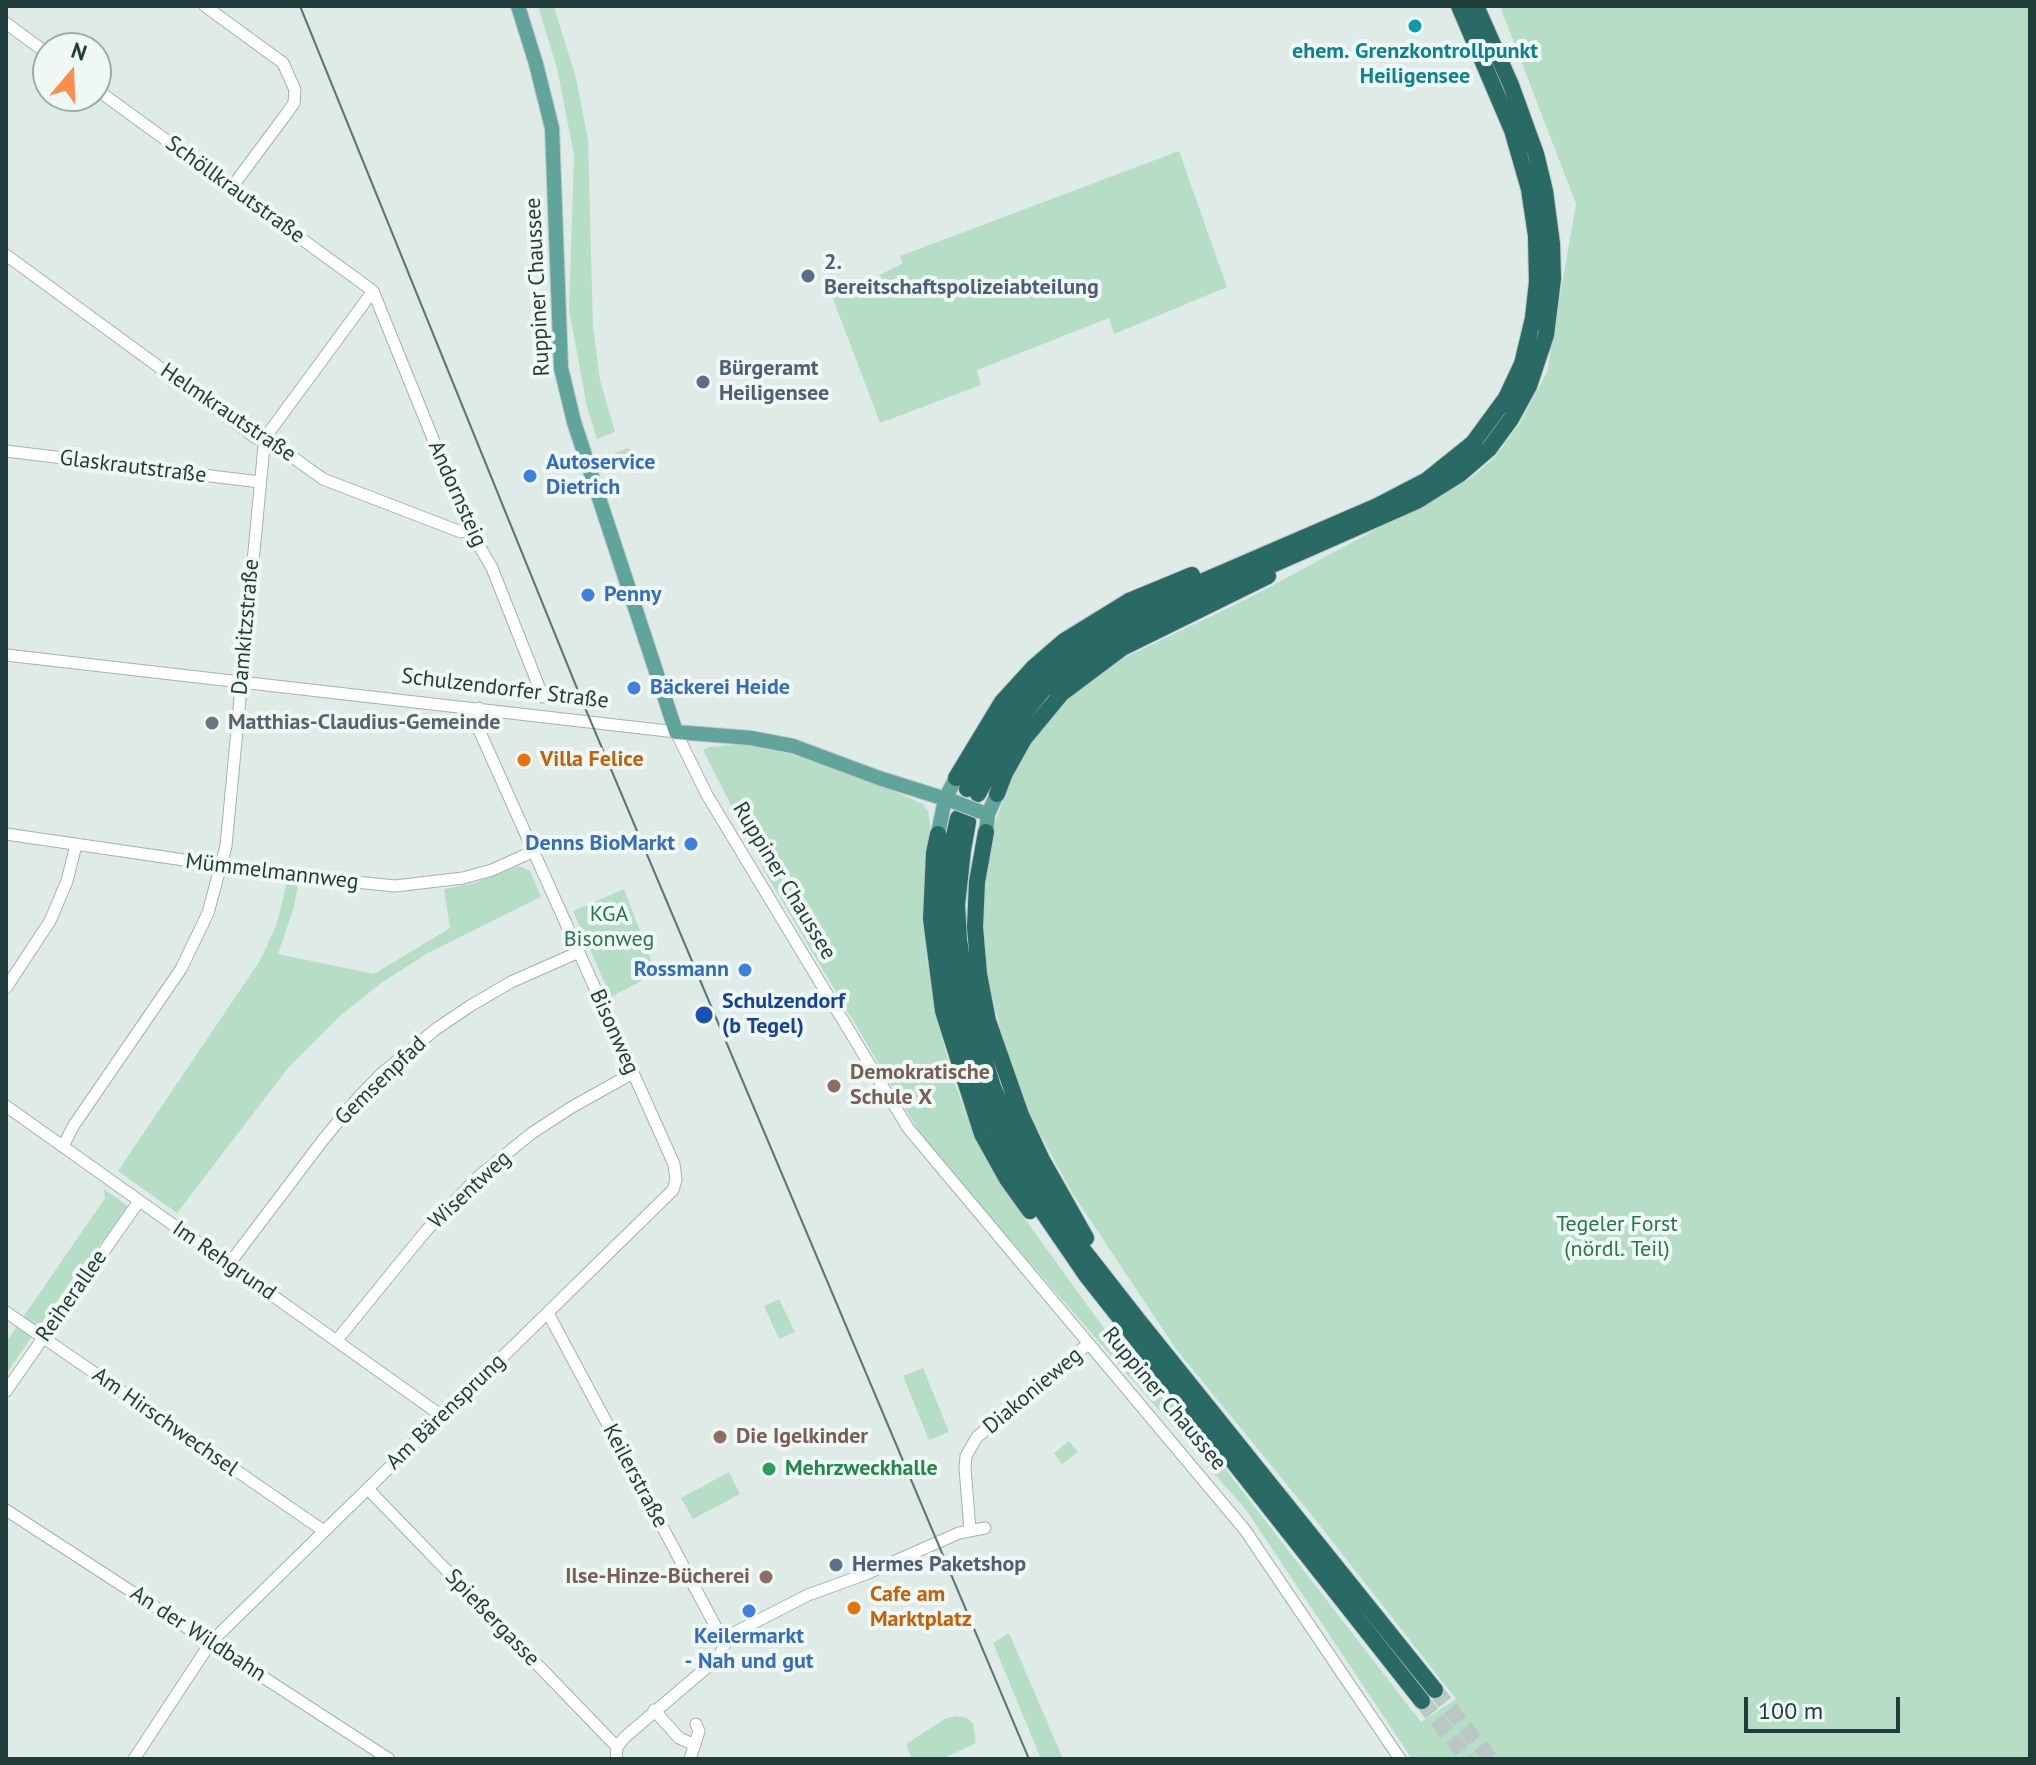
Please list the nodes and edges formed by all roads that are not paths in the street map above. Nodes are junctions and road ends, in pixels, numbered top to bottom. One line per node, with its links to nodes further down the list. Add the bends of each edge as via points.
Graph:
1 (205, 6): 8 (street, via 283,63 295,90 294,103)
2 (518, 6): 20 (main road, Ruppiner Chaussee, via 552,128 563,381)
3 (1459, 6): 14 (highway, via 1507,118 1529,189 1537,255 1533,318 1514,383 1484,430 1440,471)
4 (1476, 6): 14 (highway, via 1520,106 1545,191 1553,279 1546,335 1519,406 1489,449 1417,501)
5 (6, 23): 6 (street)
6 (32, 42)
7 (112, 101): 8 (street, Schöllkrautstraße)
8 (232, 187): 10 (street, Schöllkrautstraße)
9 (6, 255): 11 (street, Helmkrautstraße)
10 (373, 291): 11 (street, Damkitzstraße); 15 (street, Andornsteig)
11 (266, 441): 13 (street, Damkitzstraße); 15 (street, Helmkrautstraße, via 323,479 461,532)
12 (6, 451): 13 (street, Glaskrautstraße)
13 (260, 482): 17 (street, Damkitzstraße)
14 (1380, 511): 21 (highway, via 1157,601 1074,650 1032,686 1004,720); 22 (highway, via 1122,648 1062,693 1036,722)
15 (470, 530): 18 (street, Andornsteig, via 492,568)
16 (6, 655): 17 (street, Schulzendorfer Straße)
17 (241, 681): 19 (street, Schulzendorfer Straße); 29 (street, Damkitzstraße)
18 (543, 697)
19 (479, 708): 20 (street, Schulzendorfer Straße); 28 (street, Bisonweg, via 479,730)
20 (676, 732): 23 (main road, Schulzendorfer Straße, via 793,746); 43 (street, Ruppiner Chaussee, via 707,795 908,1128)
21 (967, 787): 23 (main road)
22 (997, 794): 23 (main road)
23 (966, 811): 24 (main road); 26 (main road); 40 (highway, via 959,940 970,1012 993,1087 1051,1203); 44 (highway, via 947,867 947,950 963,1033 992,1118 1057,1235)
24 (986, 832): 40 (highway, via 977,882 976,950 999,1058 1042,1160)
25 (6, 834): 27 (street, Mümmelmannweg)
26 (938, 834): 44 (highway, via 931,904 936,969 951,1042 982,1134 1007,1179 1076,1275)
27 (76, 845): 29 (street, Mümmelmannweg); 31 (street, via 51,919)
28 (534, 851): 29 (street, Mümmelmannweg, via 492,870 414,886); 30 (street, Bisonweg)
29 (222, 866): 34 (street, Damkitzstraße, via 208,913 182,968)
30 (579, 952): 32 (street, Bisonweg); 37 (street, Gemsenpfad, via 470,1006 381,1074 323,1140)
31 (6, 988)
32 (633, 1073): 35 (street, Bisonweg, via 674,1164); 42 (street, Wisentweg, via 532,1133 479,1176 425,1232)
33 (6, 1106): 34 (street, Im Rehgrund)
34 (63, 1146): 36 (street, Im Rehgrund)
35 (676, 1180): 39 (street, Am Bärensprung, via 673,1190)
36 (139, 1201): 37 (street, Im Rehgrund); 41 (street, Reiherallee)
37 (229, 1264): 42 (street, Im Rehgrund)
38 (6, 1312): 41 (street, Am Hirschwechsel)
39 (548, 1313): 46 (street, Am Bärensprung); 52 (street, Keilerstraße)
40 (1138, 1320): 44 (highway, via 1429,1696)
41 (43, 1338): 45 (street, Reiherallee); 51 (street, Am Hirschwechsel)
42 (337, 1340): 46 (street, Im Rehgrund)
43 (1088, 1344): 50 (street, Diakonieweg, via 977,1437 965,1468); 61 (street, Ruppiner Chaussee, via 1245,1530)
44 (1172, 1385)
45 (6, 1391)
46 (442, 1416): 47 (street, Am Bärensprung)
47 (368, 1489): 51 (street, Am Bärensprung); 57 (street, Spießergasse)
48 (6, 1510): 53 (street, An der Wildbahn)
49 (985, 1528): 50 (street)
50 (970, 1530): 52 (street, via 808,1595)
51 (324, 1531): 53 (street, Am Bärensprung)
52 (724, 1638): 54 (street, via 718,1658)
53 (211, 1642): 58 (street, Am Bärensprung); 59 (street, An der Wildbahn)
54 (654, 1710): 56 (street, via 679,1738); 57 (street)
55 (696, 1724): 56 (street)
56 (695, 1745): 60 (street)
57 (616, 1753)
58 (134, 1759)
59 (389, 1759)
60 (690, 1759)
61 (1400, 1759)

